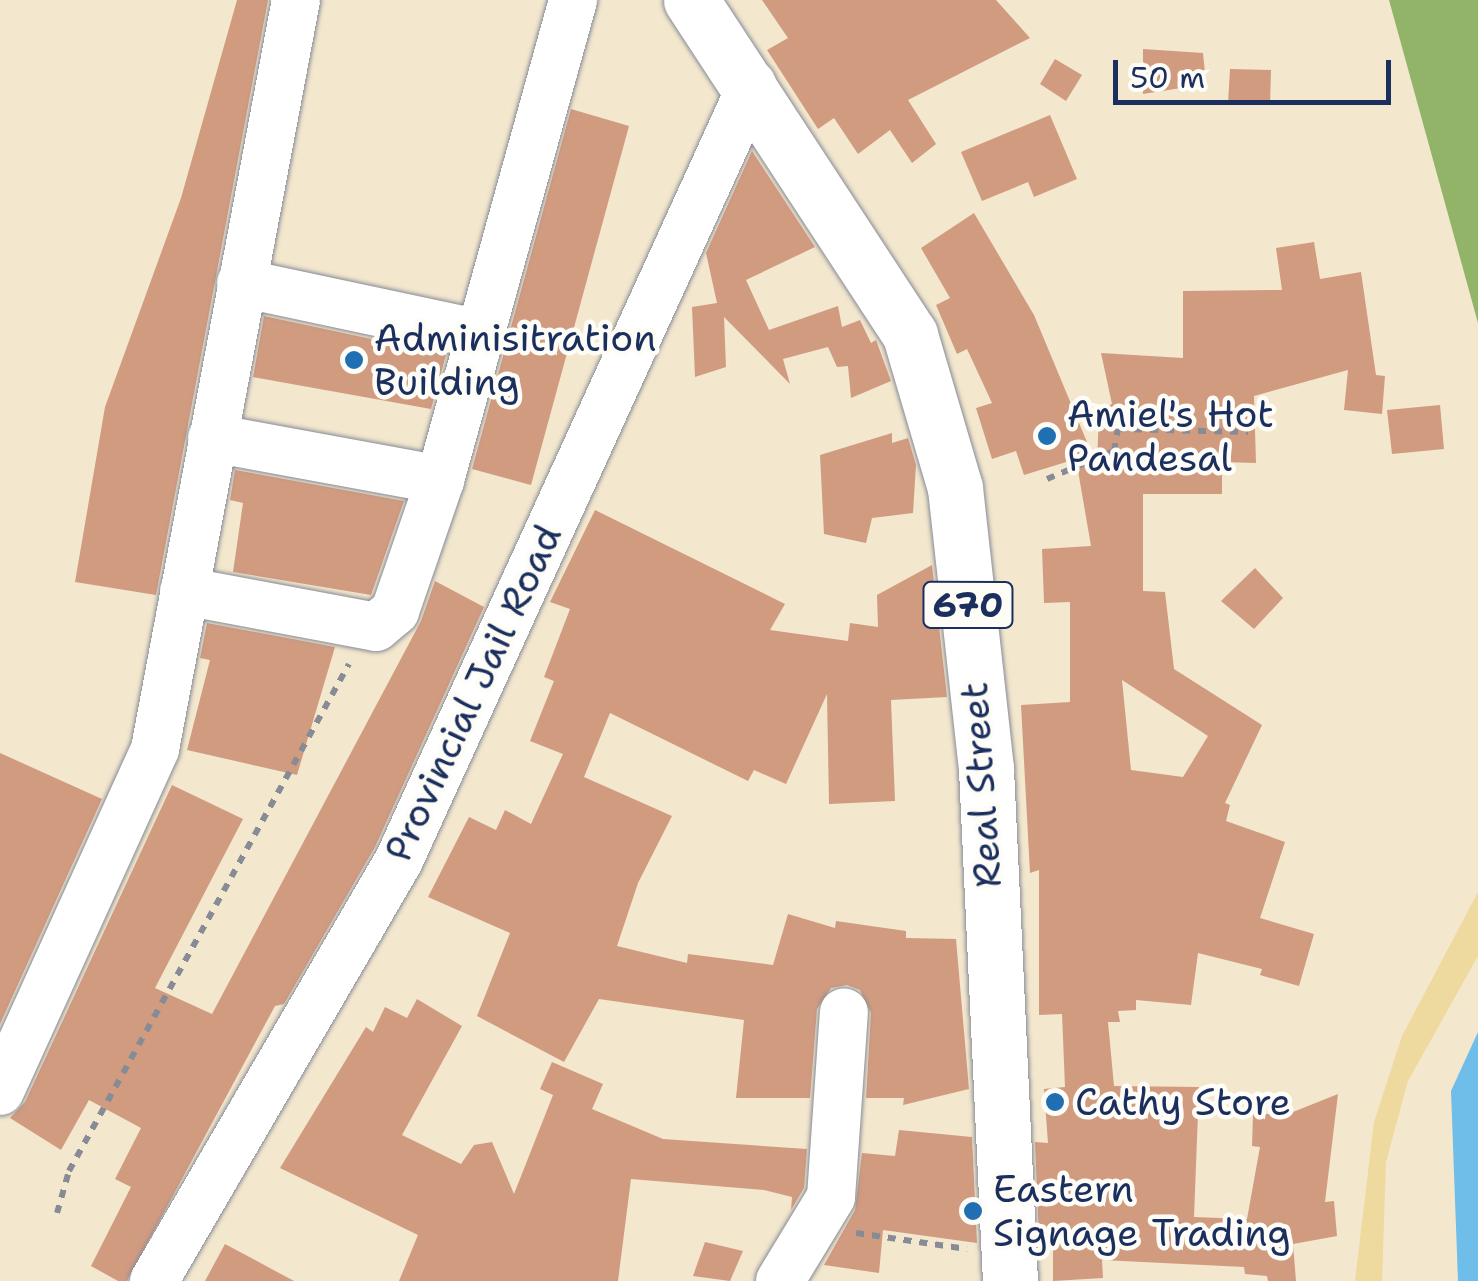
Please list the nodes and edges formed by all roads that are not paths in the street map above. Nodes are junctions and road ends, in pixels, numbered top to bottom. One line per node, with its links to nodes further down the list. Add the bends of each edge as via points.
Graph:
1 (296, 0): 5 (street)
2 (573, 0): 6 (street)
3 (691, 0): 4 (main road, Real Street / 670)
4 (752, 85): 12 (main road, Real Street / 670, via 910,335 955,488 986,769); 13 (street, Provincial Jail Road, via 399,860)
5 (241, 283): 6 (street); 7 (street)
6 (480, 334): 8 (street)
7 (212, 438): 8 (street); 9 (street)
8 (440, 480): 9 (street, via 394,611 376,627)
9 (184, 591): 11 (street, via 154,749)
10 (844, 1012): 14 (street, via 831,1197)
11 (0, 1091)
12 (1009, 1266)
13 (154, 1281)
14 (780, 1281)

